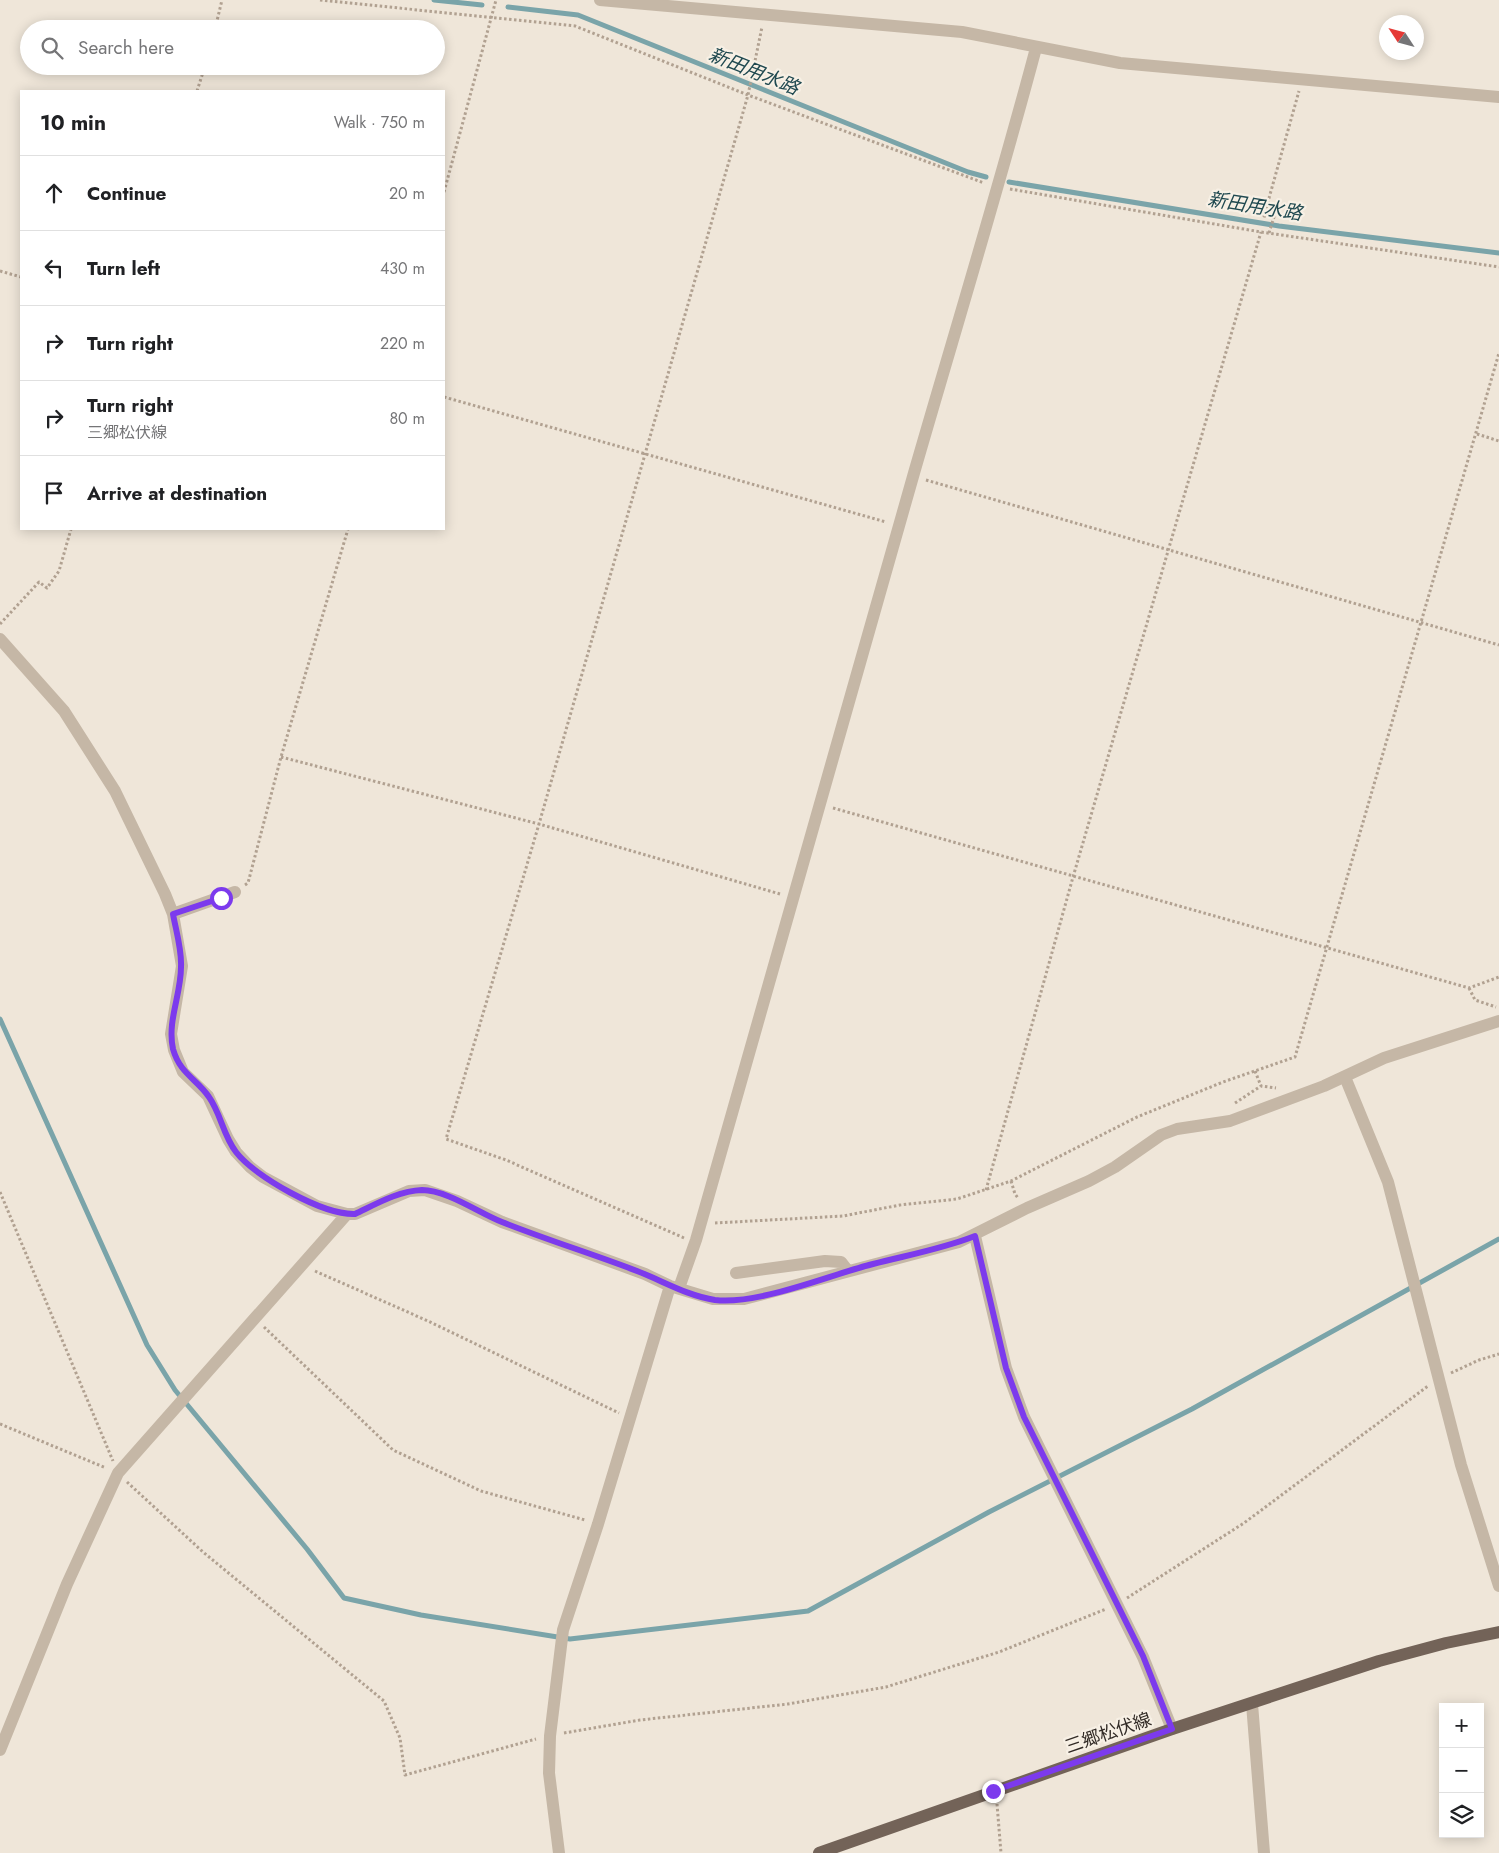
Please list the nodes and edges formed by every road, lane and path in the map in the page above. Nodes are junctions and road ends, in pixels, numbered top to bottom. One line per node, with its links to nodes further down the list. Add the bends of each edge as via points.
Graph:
1 (222, 0): 7 (path)
2 (320, 0): 6 (path)
3 (496, 0): 6 (path)
4 (600, 0): 5 (street)
5 (764, 14): 8 (street, via 962,32); 12 (path)
6 (492, 18): 12 (path, via 575,26); 15 (path)
7 (217, 20)
8 (1036, 48): 10 (street, via 1120,63); 14 (street)
9 (201, 75): 11 (path)
10 (1303, 79): 13 (street); 17 (path, via 1264,216 1274,217)
11 (197, 90)
12 (748, 95): 14 (path); 25 (path)
13 (1499, 97)
14 (997, 187): 16 (path); 26 (street)
15 (445, 188)
16 (1261, 232): 17 (path); 30 (path)
17 (1269, 234): 18 (path)
18 (1499, 267)
19 (0, 270): 20 (path)
20 (20, 277)
21 (1499, 353): 23 (path)
22 (445, 398): 25 (path)
23 (1477, 434): 24 (path); 31 (path)
24 (1499, 441)
25 (645, 456): 27 (path); 37 (path)
26 (913, 476): 27 (street); 30 (path)
27 (899, 526): 36 (street)
28 (71, 530): 32 (path, via 59,571 51,582 46,588 39,582)
29 (348, 530): 35 (path)
30 (1168, 549): 31 (path); 38 (path)
31 (1423, 621): 34 (path); 42 (path)
32 (0, 624)
33 (0, 639): 41 (street, via 64,711 115,791)
34 (1499, 645)
35 (282, 757): 37 (path); 39 (path, via 248,883)
36 (820, 804): 38 (path); 40 (street)
37 (539, 824): 40 (path); 57 (path, via 446,1139 506,1160)
38 (1073, 877): 42 (path); 51 (path)
39 (235, 892): 41 (street)
40 (795, 898): 55 (street)
41 (173, 914): 54 (street, via 182,966 171,1034 183,1072 208,1096 228,1139 250,1167 317,1206)
42 (1327, 949): 44 (path); 47 (path, via 1295,1057)
43 (1499, 977): 44 (path)
44 (1469, 988): 45 (path, via 1476,1000)
45 (1499, 1008)
46 (1499, 1021): 48 (street, via 1384,1058)
47 (1255, 1071): 49 (path); 50 (path, via 1136,1117)
48 (1345, 1076): 56 (street, via 1230,1121 1177,1129 1161,1135 1115,1167); 64 (street, via 1388,1182)
49 (1261, 1086)
50 (1011, 1181): 51 (path); 53 (path)
51 (986, 1191): 55 (path, via 957,1199 843,1216 710,1223)
52 (0, 1192): 67 (path)
53 (1015, 1194)
54 (346, 1214): 58 (street); 61 (street, via 355,1214 409,1191 425,1190)
55 (702, 1220): 57 (street)
56 (975, 1236): 60 (street); 70 (street, via 1006,1368 1024,1417)
57 (695, 1244): 61 (street)
58 (302, 1265): 62 (street); 65 (path, via 428,1321)
59 (736, 1272): 60 (street, via 825,1261 841,1262)
60 (848, 1272): 61 (street, via 762,1296 729,1301)
61 (674, 1287): 65 (street)
62 (254, 1318): 67 (street); 68 (path, via 393,1450 481,1491)
63 (1499, 1354): 64 (path)
64 (1438, 1379): 69 (street); 70 (path, via 1244,1523)
65 (629, 1418): 68 (street)
66 (0, 1424): 67 (path)
67 (118, 1473): 74 (path, via 203,1552 384,1701 400,1738 405,1775 484,1751); 75 (street, via 67,1584)
68 (598, 1524): 74 (street, via 563,1630)
69 (1499, 1586)
70 (1117, 1604): 73 (street, via 1143,1656); 74 (path, via 999,1652 886,1687 788,1704 640,1720)
71 (1499, 1632): 72 (main road, 三郷松伏線, via 1379,1661)
72 (1252, 1704): 73 (main road, 三郷松伏線); 80 (street)
73 (1172, 1729): 76 (main road, 三郷松伏線)
74 (550, 1736): 77 (street, via 549,1773)
75 (0, 1750)
76 (993, 1791): 78 (main road, 三郷松伏線); 79 (path, via 998,1807)
77 (559, 1853)
78 (819, 1853)
79 (1001, 1853)
80 (1264, 1853)

